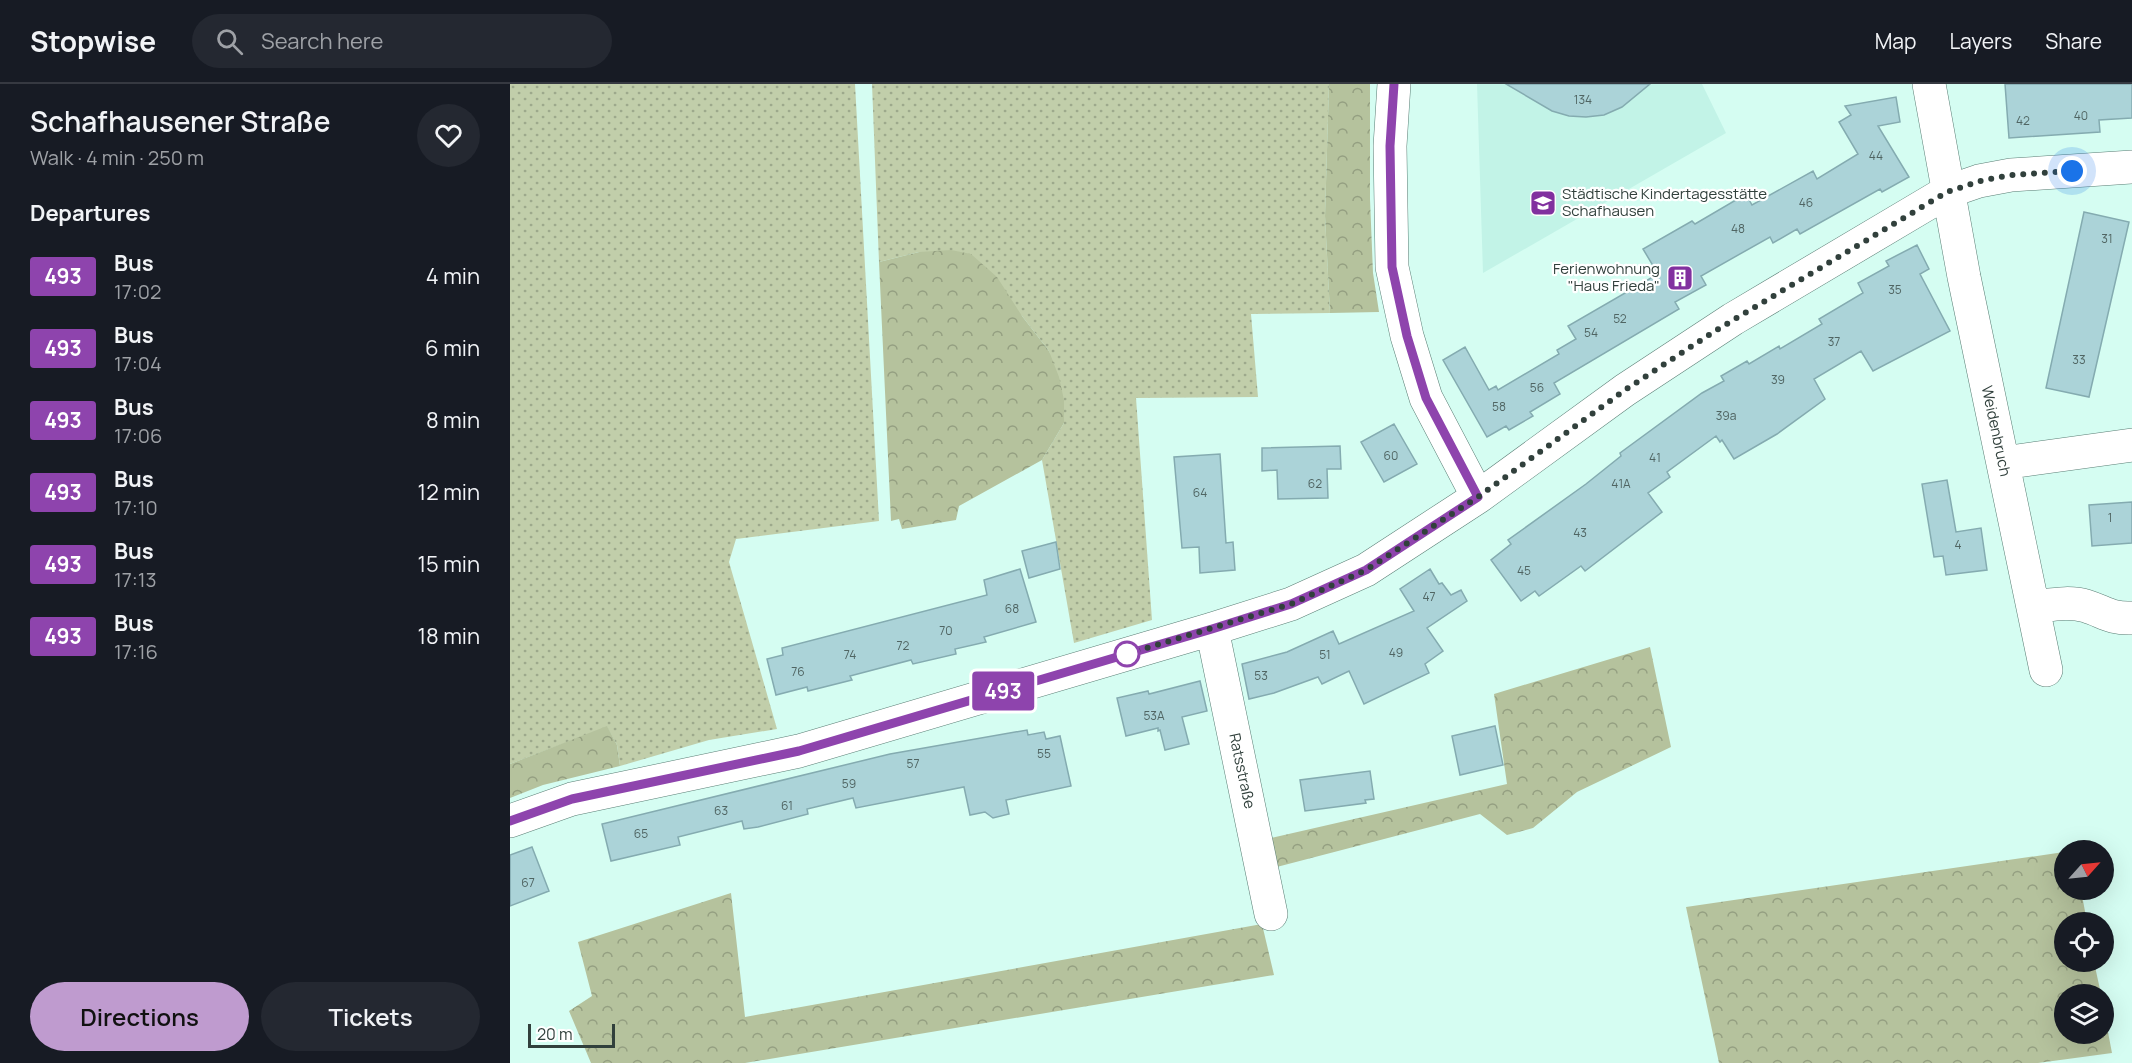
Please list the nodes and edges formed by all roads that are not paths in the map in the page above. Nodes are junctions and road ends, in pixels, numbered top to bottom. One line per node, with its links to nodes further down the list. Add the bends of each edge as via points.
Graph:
1 (1394, 84): 7 (street, via 1390,146 1392,267 1426,398)
2 (1929, 84): 4 (street, Weidenbruch)
3 (2132, 167): 4 (street, via 2011,175)
4 (1947, 192): 6 (street, Weidenbruch); 7 (street, via 1733,319 1625,390)
5 (2132, 445): 6 (street)
6 (2003, 463): 8 (street, Weidenbruch)
7 (1478, 497): 10 (street, via 1366,570 1291,604)
8 (2033, 607): 9 (street, via 2071,603 2116,619); 11 (street, Weidenbruch)
9 (2132, 618)
10 (1212, 629): 12 (street, via 799,751 572,799); 13 (street, Ratsstraße)
11 (2046, 670)
12 (510, 821)
13 (1272, 914)

